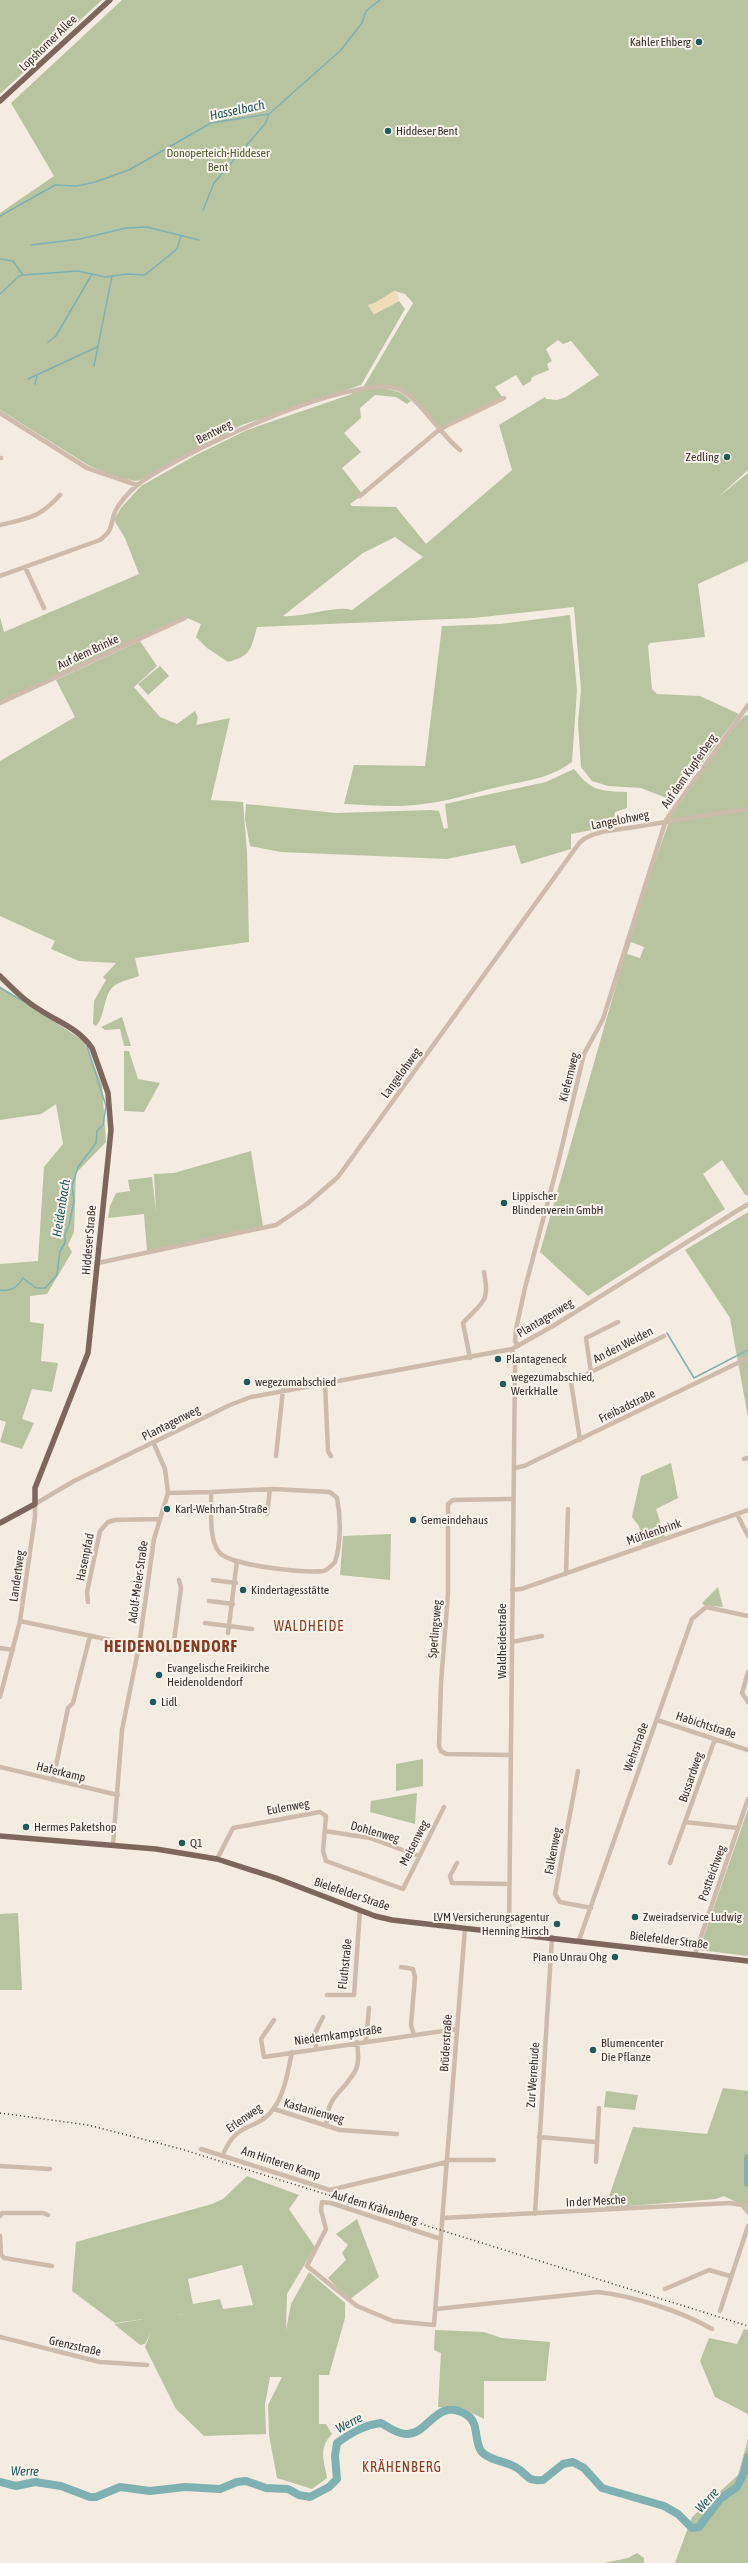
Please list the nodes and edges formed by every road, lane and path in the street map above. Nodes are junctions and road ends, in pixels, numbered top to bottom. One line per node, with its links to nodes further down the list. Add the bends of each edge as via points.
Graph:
1 (110, 0): 2 (main road, Lopshorner Allee)
2 (0, 101)
3 (504, 398): 5 (street)
4 (0, 413): 7 (street, via 87,468)
5 (440, 429): 6 (street, Bentweg); 7 (street, Bentweg, via 401,390 362,388 246,427); 9 (street)
6 (460, 450)
7 (137, 485): 11 (street, via 116,510 112,527 100,540)
8 (60, 495): 10 (street, via 38,515)
9 (360, 496)
10 (0, 525)
11 (25, 567): 12 (street); 13 (street)
12 (0, 576)
13 (44, 608)
14 (185, 618): 15 (street, Auf dem Brinke)
15 (0, 703)
16 (748, 705): 18 (street, Auf dem Kupferberg)
17 (748, 809): 18 (street, Auf dem Kupferberg)
18 (666, 820): 21 (street, Langelohweg, via 605,831 587,836 580,842 338,1177 307,1204 276,1225); 25 (street, Kiefernweg, via 603,1019 584,1054 525,1288 516,1329 515,1341)
19 (0, 976): 21 (main road, Hiddeser Straße, via 41,1010 81,1034 92,1048 101,1070 110,1105 111,1130)
20 (748, 1204): 25 (street, Plantagenweg)
21 (98, 1263): 41 (main road, Hiddeser Straße, via 88,1353 35,1488)
22 (484, 1272): 27 (street, via 488,1291 486,1298 463,1323)
23 (618, 1322): 29 (street, An den Weiden, via 586,1338)
24 (664, 1336): 29 (street, An den Weiden)
25 (518, 1346): 26 (street, Plantagenweg)
26 (512, 1349): 27 (street, Plantagenweg); 36 (street, Waldheidestraße, via 515,1366)
27 (470, 1358): 30 (street, Plantagenweg)
28 (748, 1358): 32 (street, Freibadstraße)
29 (591, 1372): 32 (street, An den Weiden, via 571,1382)
30 (326, 1383): 31 (street, Plantagenweg); 35 (street, via 326,1419)
31 (283, 1390): 33 (street, Plantagenweg, via 230,1404); 34 (street)
32 (580, 1440): 36 (street, Freibadstraße)
33 (154, 1444): 39 (street, Adolf-Meier-Straße, via 165,1469); 41 (street, Plantagenweg, via 74,1481)
34 (276, 1456)
35 (331, 1456)
36 (514, 1468): 40 (street, Waldheidestraße)
37 (270, 1489): 38 (street); 44 (street); 49 (street, via 330,1492 337,1498 339,1534 335,1562 322,1571 286,1569)
38 (211, 1492): 39 (street); 49 (street, via 215,1544 220,1554)
39 (168, 1493): 46 (street, Adolf-Meier-Straße)
40 (512, 1499): 54 (street, Waldheidestraße); 79 (street, Sperlingsweg, via 453,1500 448,1504 448,1594 441,1683 440,1746 440,1751 446,1754)
41 (35, 1504): 47 (main road); 59 (street, Landertweg)
42 (568, 1509): 50 (street)
43 (748, 1510): 45 (street, Mühlenbrink)
44 (267, 1514)
45 (737, 1514): 48 (street); 50 (street, Mühlenbrink)
46 (160, 1519): 56 (street, Hasenpfad, via 115,1520 108,1522 100,1531 87,1592); 67 (street, Adolf-Meier-Straße, via 154,1539)
47 (0, 1523)
48 (748, 1536)
49 (237, 1561): 53 (street)
50 (566, 1574): 54 (street, Mühlenbrink)
51 (179, 1580): 70 (street, via 181,1588)
52 (213, 1580): 53 (street)
53 (236, 1583): 57 (street)
54 (512, 1590): 66 (street, Waldheidestraße)
55 (209, 1600): 57 (street)
56 (88, 1602)
57 (233, 1604): 61 (street)
58 (748, 1616): 76 (street, Wehrstraße, via 706,1607 695,1614 689,1624)
59 (20, 1621): 64 (street); 69 (street, Landertweg)
60 (205, 1623): 61 (street)
61 (230, 1626): 62 (street); 63 (street)
62 (252, 1629)
63 (228, 1633)
64 (90, 1636): 67 (street); 82 (street, via 73,1703 68,1708)
65 (542, 1636): 66 (street)
66 (512, 1642): 79 (street, Waldheidestraße)
67 (139, 1646): 70 (street); 83 (street, Adolf-Meier-Straße, via 122,1730)
68 (0, 1648): 69 (street)
69 (13, 1650): 73 (street, Landertweg)
70 (173, 1650): 71 (street)
71 (189, 1651)
72 (748, 1672): 75 (street, via 742,1693)
73 (2, 1679): 74 (street, Landertweg)
74 (0, 1697)
75 (748, 1702)
76 (657, 1720): 77 (street, Habichtstraße); 97 (street, Wehrstraße)
77 (715, 1739): 78 (street, Habichtstraße); 86 (street, Bussardweg)
78 (748, 1750)
79 (510, 1755): 95 (street, Waldheidestraße)
80 (0, 1767): 82 (street, Haferkamp)
81 (578, 1771): 97 (street, Falkenweg, via 555,1894 560,1902)
82 (53, 1780): 83 (street, Haferkamp)
83 (118, 1795): 90 (street, Adolf-Meier-Straße)
84 (748, 1799): 87 (street, Postteichweg)
85 (444, 1807): 91 (street, Meisenweg)
86 (685, 1822): 87 (street); 94 (street, Bussardweg)
87 (738, 1828): 103 (street, Postteichweg)
88 (325, 1831): 91 (street, Dohlenweg, via 370,1838); 92 (street, Eulenweg, via 326,1816 320,1812 236,1826); 96 (street, Eulenweg, via 323,1851 326,1861)
89 (0, 1836): 90 (main road, Bielefelder Straße)
90 (113, 1845): 92 (main road, Bielefelder Straße, via 162,1849)
91 (419, 1856): 96 (street, Meisenweg)
92 (217, 1859): 98 (main road, Bielefelder Straße)
93 (457, 1863): 95 (street, via 450,1876 452,1882)
94 (670, 1863)
95 (509, 1884): 100 (street, Waldheidestraße)
96 (403, 1889)
97 (591, 1908): 102 (street, Wehrstraße)
98 (360, 1910): 99 (main road, Bielefelder Straße, via 392,1920); 106 (street, Fluthstraße, via 354,1995)
99 (465, 1928): 100 (main road, Bielefelder Straße); 110 (street, Brüderstraße)
100 (509, 1934): 101 (main road, Bielefelder Straße)
101 (552, 1937): 102 (main road, Bielefelder Straße); 120 (street, Zur Werrehude)
102 (579, 1940): 103 (main road, Bielefelder Straße)
103 (695, 1954): 104 (main road, Bielefelder Straße)
104 (748, 1961)
105 (401, 1967): 111 (street, via 414,1969 411,2025)
106 (327, 1995)
107 (370, 2008): 112 (street)
108 (323, 2017): 114 (street, via 315,2033)
109 (274, 2020): 115 (street, Niedernkampstraße, via 261,2039 264,2057)
110 (457, 2029): 111 (street, Niedernkampstraße); 125 (street, Brüderstraße)
111 (414, 2035): 112 (street, Niedernkampstraße)
112 (366, 2041): 113 (street, Niedernkampstraße)
113 (357, 2042): 114 (street, Niedernkampstraße); 118 (street, via 358,2058 355,2073 330,2103)
114 (316, 2048): 115 (street, Niedernkampstraße)
115 (292, 2052): 117 (street, Erlenweg, via 285,2081)
116 (599, 2108): 121 (street)
117 (274, 2109): 118 (street, Kastanienweg); 123 (street, Erlenweg, via 258,2122 236,2133 229,2140)
118 (326, 2126): 119 (street, Kastanienweg, via 340,2130)
119 (397, 2134)
120 (539, 2137): 121 (street); 130 (street, Zur Werrehude)
121 (596, 2142): 126 (street)
122 (201, 2149): 123 (street, Am Hinteren Kamp)
123 (223, 2155): 125 (street, Am Hinteren Kamp, via 335,2190)
124 (494, 2160): 125 (street)
125 (448, 2161): 133 (street, Brüderstraße)
126 (596, 2162)
127 (0, 2166): 128 (street)
128 (50, 2169)
129 (748, 2212): 130 (street, In der Mesche, via 742,2205 730,2202)
130 (535, 2214): 133 (street, In der Mesche)
131 (0, 2216): 132 (street, via 2,2213 43,2213)
132 (48, 2216)
133 (442, 2218): 136 (street, Brüderstraße)
134 (748, 2226): 138 (street, via 736,2266)
135 (0, 2236): 137 (street, via 1,2254 4,2258)
136 (441, 2240): 140 (street, Brüderstraße); 142 (street, Auf dem Krähenberg, via 346,2207 322,2202 320,2210 326,2229 308,2266 357,2306 393,2321)
137 (52, 2266)
138 (730, 2276): 139 (street, via 709,2270); 141 (street, via 730,2286)
139 (665, 2290)
140 (436, 2309): 142 (street, Brüderstraße); 143 (street, via 598,2292 613,2294 693,2318)
141 (720, 2311)
142 (434, 2325)
143 (712, 2329)
144 (0, 2337): 145 (street, Grenzstraße, via 100,2362)
145 (147, 2365)

